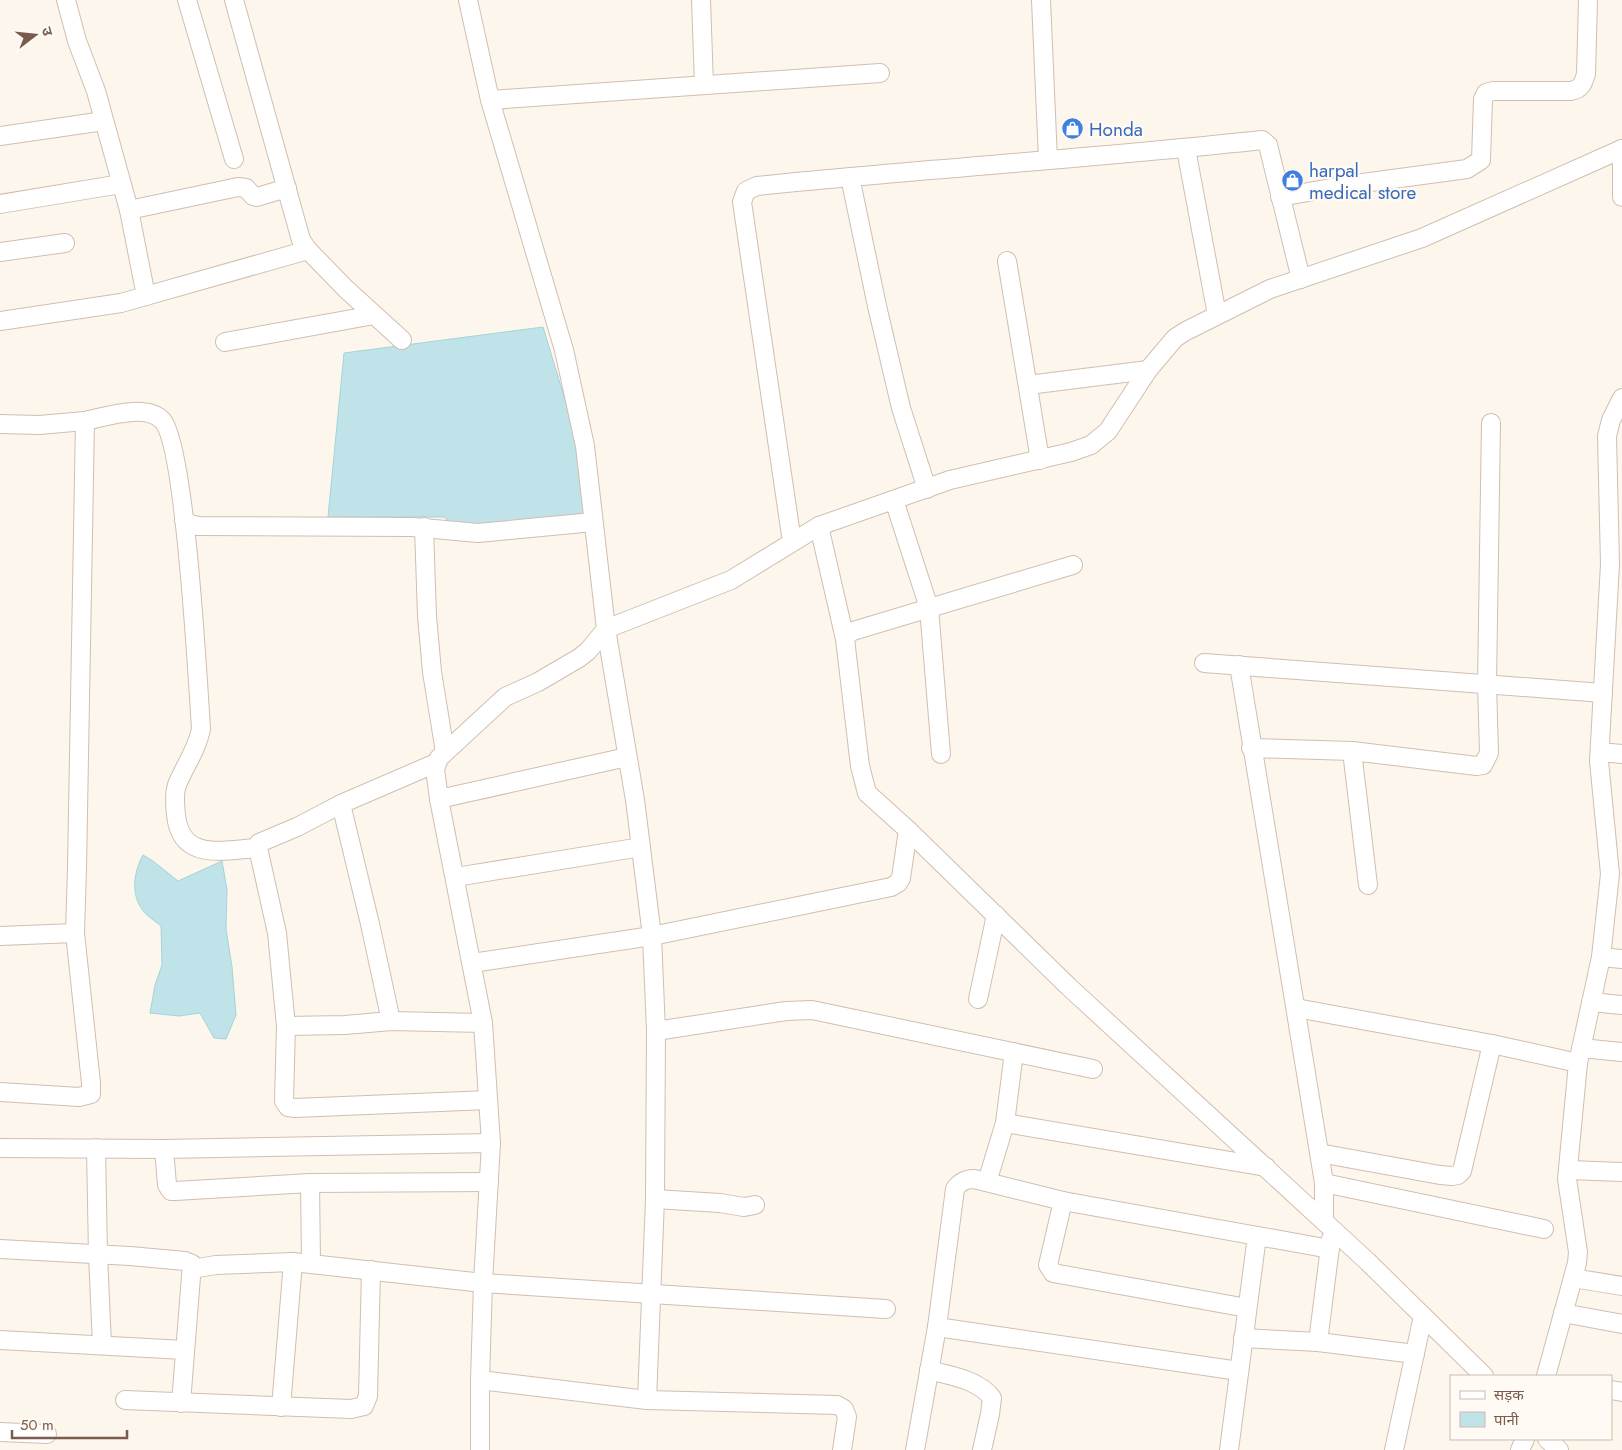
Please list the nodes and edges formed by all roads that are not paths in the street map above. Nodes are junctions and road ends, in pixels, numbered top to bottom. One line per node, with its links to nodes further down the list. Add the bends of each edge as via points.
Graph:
1 (66, 0): 11 (street)
2 (187, 0): 15 (street)
3 (234, 0): 19 (street)
4 (468, 0): 10 (street)
5 (701, 0): 9 (street)
6 (1041, 0): 16 (street)
7 (1588, 0): 20 (street, via 1583,83 1571,91 1486,93 1483,99 1481,160 1476,164 1468,169)
8 (880, 72): 9 (street)
9 (704, 85): 10 (street)
10 (490, 100): 45 (street, via 564,350 585,446)
11 (104, 121): 12 (street); 18 (street)
12 (0, 136)
13 (1186, 149): 16 (street); 20 (street, via 1265,141); 31 (street)
14 (1622, 149): 21 (street); 28 (street, via 1422,238)
15 (234, 159)
16 (1048, 160): 17 (street)
17 (850, 177): 42 (street, via 901,408); 48 (street, via 757,186 746,190 742,202)
18 (121, 184): 22 (street); 23 (street)
19 (287, 188): 23 (street, via 257,197 246,188 238,187); 25 (street, via 301,240)
20 (1280, 197): 28 (street)
21 (1622, 197)
22 (0, 204)
23 (129, 210): 29 (street)
24 (66, 243): 26 (street)
25 (308, 250): 29 (street); 30 (street)
26 (0, 252)
27 (1008, 262): 36 (street)
28 (1300, 279): 31 (street, via 1270,289)
29 (146, 296): 32 (street, via 100,308)
30 (374, 315): 33 (street); 34 (street)
31 (1217, 315): 35 (street, via 1175,338)
32 (0, 321)
33 (402, 340)
34 (225, 342)
35 (1148, 370): 36 (street); 41 (street, via 1108,431 1091,445)
36 (1028, 385): 41 (street)
37 (1622, 398): 56 (street, via 1607,436 1610,564)
38 (85, 421): 40 (street); 44 (street, via 142,411 162,420 175,458); 72 (street)
39 (1492, 423): 55 (street)
40 (0, 424)
41 (1040, 460): 42 (street, via 950,480)
42 (927, 489): 43 (street)
43 (894, 500): 46 (street); 50 (street)
44 (184, 520): 47 (street, via 198,526); 68 (street, via 201,729 177,786 177,824 181,836 197,849)
45 (593, 522): 47 (street, via 478,533); 51 (street)
46 (819, 526): 48 (street); 52 (street)
47 (424, 527): 63 (street, via 427,616)
48 (792, 542): 51 (street, via 731,580)
49 (1073, 565): 50 (street)
50 (928, 608): 52 (street, via 853,631); 60 (street)
51 (606, 629): 62 (street); 63 (street, via 579,658 505,697)
52 (845, 639): 66 (street, via 864,787)
53 (1204, 663): 54 (street)
54 (1239, 666): 55 (street); 57 (street)
55 (1487, 685): 56 (street); 58 (street, via 1489,753 1483,765)
56 (1603, 693): 59 (street)
57 (1251, 748): 58 (street); 81 (street)
58 (1352, 751): 70 (street)
59 (1600, 752): 61 (street); 75 (street, via 1610,874)
60 (941, 754)
61 (1622, 754)
62 (628, 757): 64 (street); 67 (street)
63 (441, 758): 64 (street); 65 (street)
64 (440, 799): 69 (street)
65 (341, 804): 68 (street, via 259,843); 82 (street)
66 (908, 830): 71 (street); 74 (street, via 901,878 891,887)
67 (641, 847): 69 (street); 74 (street)
68 (258, 848): 84 (street, via 277,933)
69 (456, 877): 77 (street)
70 (1368, 886)
71 (996, 915): 78 (street); 99 (street)
72 (75, 933): 73 (street); 91 (street, via 92,1094 79,1098)
73 (0, 936)
74 (652, 936): 77 (street); 85 (street)
75 (1601, 957): 76 (street); 79 (street)
76 (1622, 960)
77 (472, 963): 83 (street)
78 (978, 999)
79 (1592, 1002): 80 (street); 89 (street)
80 (1622, 1005)
81 (1296, 1008): 86 (street); 98 (street)
82 (390, 1021): 83 (street); 84 (street)
83 (483, 1023): 92 (street)
84 (286, 1026): 92 (street, via 284,1101 288,1107)
85 (656, 1031): 87 (street, via 812,1010); 106 (street)
86 (1492, 1044): 89 (street); 98 (street, via 1462,1171 1458,1175 1440,1175)
87 (1014, 1052): 90 (street); 93 (street)
88 (1622, 1052): 89 (street)
89 (1580, 1055): 100 (street)
90 (1094, 1069)
91 (0, 1092)
92 (488, 1100): 94 (street)
93 (1005, 1123): 99 (street); 103 (street)
94 (491, 1143): 97 (street); 102 (street)
95 (0, 1148): 96 (street)
96 (96, 1148): 97 (street); 114 (street)
97 (164, 1149): 104 (street, via 167,1185 171,1191)
98 (1319, 1153): 105 (street)
99 (1266, 1167): 109 (street)
100 (1568, 1170): 101 (street); 119 (street, via 1568,1193 1578,1252)
101 (1622, 1172)
102 (489, 1182): 104 (street); 120 (street)
103 (987, 1182): 107 (street); 128 (street, via 967,1179 954,1189)
104 (310, 1183): 116 (street)
105 (1324, 1183): 109 (street); 110 (street)
106 (655, 1199): 108 (street, via 744,1207); 122 (street)
107 (1063, 1201): 111 (street); 123 (street, via 1048,1265 1053,1273)
108 (755, 1204)
109 (1328, 1225): 113 (street); 126 (street)
110 (1544, 1228)
111 (1257, 1236): 113 (street); 123 (street)
112 (0, 1249): 114 (street)
113 (1330, 1250): 131 (street)
114 (98, 1255): 117 (street, via 185,1261 192,1264); 132 (street)
115 (293, 1262): 116 (street); 117 (street); 143 (street)
116 (311, 1263): 118 (street)
117 (192, 1269): 133 (street)
118 (371, 1270): 120 (street); 143 (street, via 367,1401 364,1406 351,1409)
119 (1573, 1278): 121 (street); 125 (street)
120 (483, 1283): 122 (street); 139 (street)
121 (1622, 1286)
122 (651, 1294): 124 (street); 141 (street)
123 (1247, 1308): 129 (street)
124 (886, 1309)
125 (1563, 1313): 127 (street); 138 (street)
126 (1423, 1316): 134 (street); 137 (street)
127 (1622, 1324)
128 (937, 1327): 135 (street); 136 (street)
129 (1243, 1338): 131 (street); 136 (street)
130 (0, 1340): 132 (street)
131 (1318, 1342): 134 (street)
132 (102, 1346): 133 (street)
133 (184, 1350): 142 (street)
134 (1415, 1354): 152 (street)
135 (930, 1370): 149 (street); 150 (street, via 968,1381 986,1390 992,1398)
136 (1239, 1371): 151 (street)
137 (1483, 1375)
138 (1546, 1375)
139 (480, 1380): 141 (street); 147 (street)
140 (125, 1400): 142 (street)
141 (647, 1400): 148 (street, via 837,1406 844,1409 847,1417)
142 (181, 1403): 143 (street)
143 (281, 1407)
144 (0, 1432): 145 (street)
145 (47, 1434)
146 (1548, 1440): 153 (street)
147 (480, 1450)
148 (842, 1450)
149 (915, 1450)
150 (982, 1450)
151 (1229, 1450)
152 (1394, 1450)
153 (1559, 1450)

